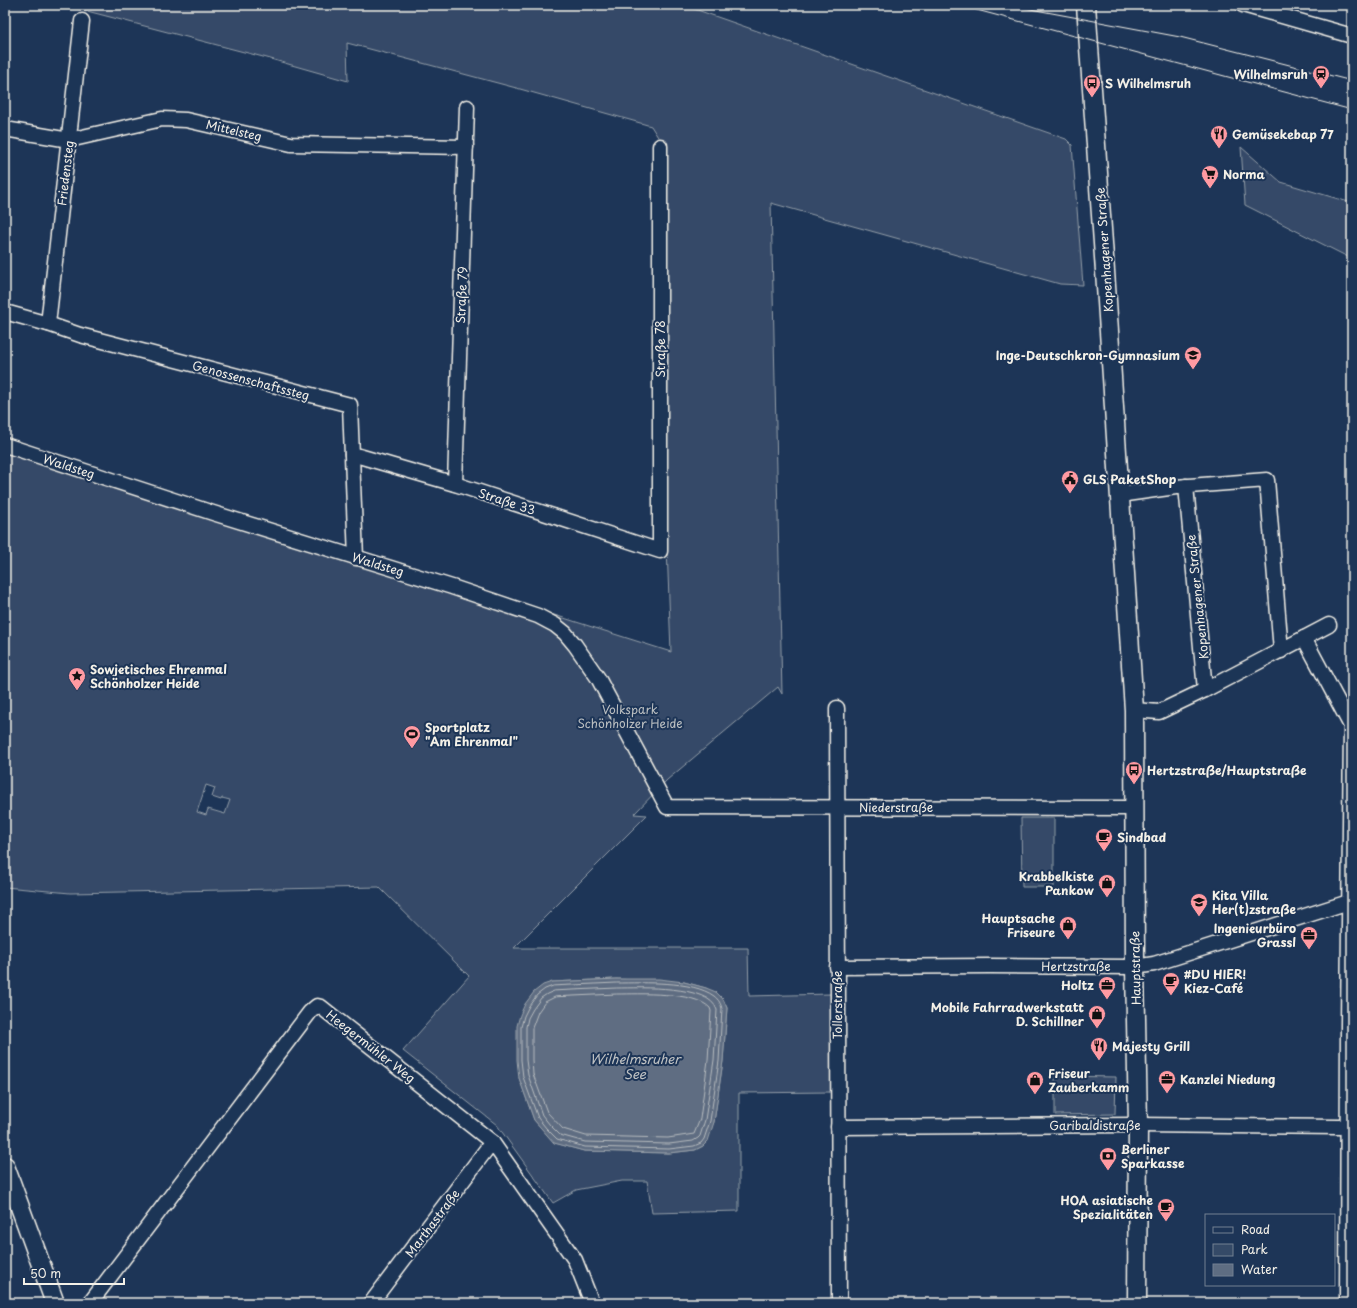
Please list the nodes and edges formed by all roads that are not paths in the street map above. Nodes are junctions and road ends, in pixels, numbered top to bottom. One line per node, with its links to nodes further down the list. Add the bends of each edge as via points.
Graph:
1 (1086, 5): 16 (main road, Kopenhagener Straße)
2 (1243, 5): 4 (street)
3 (82, 21): 7 (street, Friedensteg)
4 (1352, 36)
5 (467, 107): 9 (street, Straße 79)
6 (5, 129): 7 (street, Mittelsteg)
7 (69, 140): 9 (street, Mittelsteg, via 162,119 186,120 291,144); 11 (street, Friedensteg)
8 (660, 146): 17 (street, Straße 78)
9 (466, 147): 14 (street, Straße 79)
10 (5, 312): 11 (street, Genossenschaftssteg)
11 (48, 324): 13 (street, Genossenschaftssteg, via 80,335 350,405)
12 (5, 445): 18 (street, Waldsteg)
13 (352, 454): 14 (street, Straße 33); 18 (street, Genossenschaftssteg)
14 (455, 484): 17 (street, Straße 33)
15 (1186, 486): 16 (street); 21 (street, via 1267,480); 22 (street, Kopenhagener Straße)
16 (1119, 494): 24 (main road, Kopenhagener Straße)
17 (660, 551)
18 (356, 558): 26 (street, Waldsteg, via 488,599 538,616 555,625 575,645 598,678)
19 (1329, 625): 20 (street)
20 (1304, 638): 21 (street); 25 (street)
21 (1281, 651): 22 (street)
22 (1205, 690): 24 (street, via 1159,712)
23 (837, 708): 27 (street, Tollerstraße)
24 (1134, 710): 28 (main road, Hauptstraße)
25 (1352, 726): 29 (street)
26 (662, 798): 27 (street, Niederstraße, via 667,807)
27 (837, 807): 28 (street, Niederstraße); 30 (street, Tollerstraße)
28 (1135, 808): 31 (main road, Hauptstraße)
29 (1351, 901): 31 (street, Hertzstraße, via 1161,962); 33 (street)
30 (837, 967): 31 (street, Hertzstraße); 34 (street, Tollerstraße)
31 (1135, 967): 32 (main road, Hauptstraße)
32 (1138, 1125): 33 (street, Garibaldistraße); 34 (street, Garibaldistraße); 42 (main road, Hauptstraße)
33 (1350, 1126): 43 (street)
34 (838, 1127): 41 (street, Tollerstraße)
35 (492, 1142): 38 (street, Heegermühler Weg, via 317,1006); 39 (street, Marthastraße); 40 (street, Heegermühler Weg, via 575,1260)
36 (5, 1166): 37 (main road)
37 (56, 1303)
38 (90, 1303)
39 (371, 1303)
40 (592, 1303)
41 (839, 1303)
42 (1137, 1303)
43 (1347, 1303)

